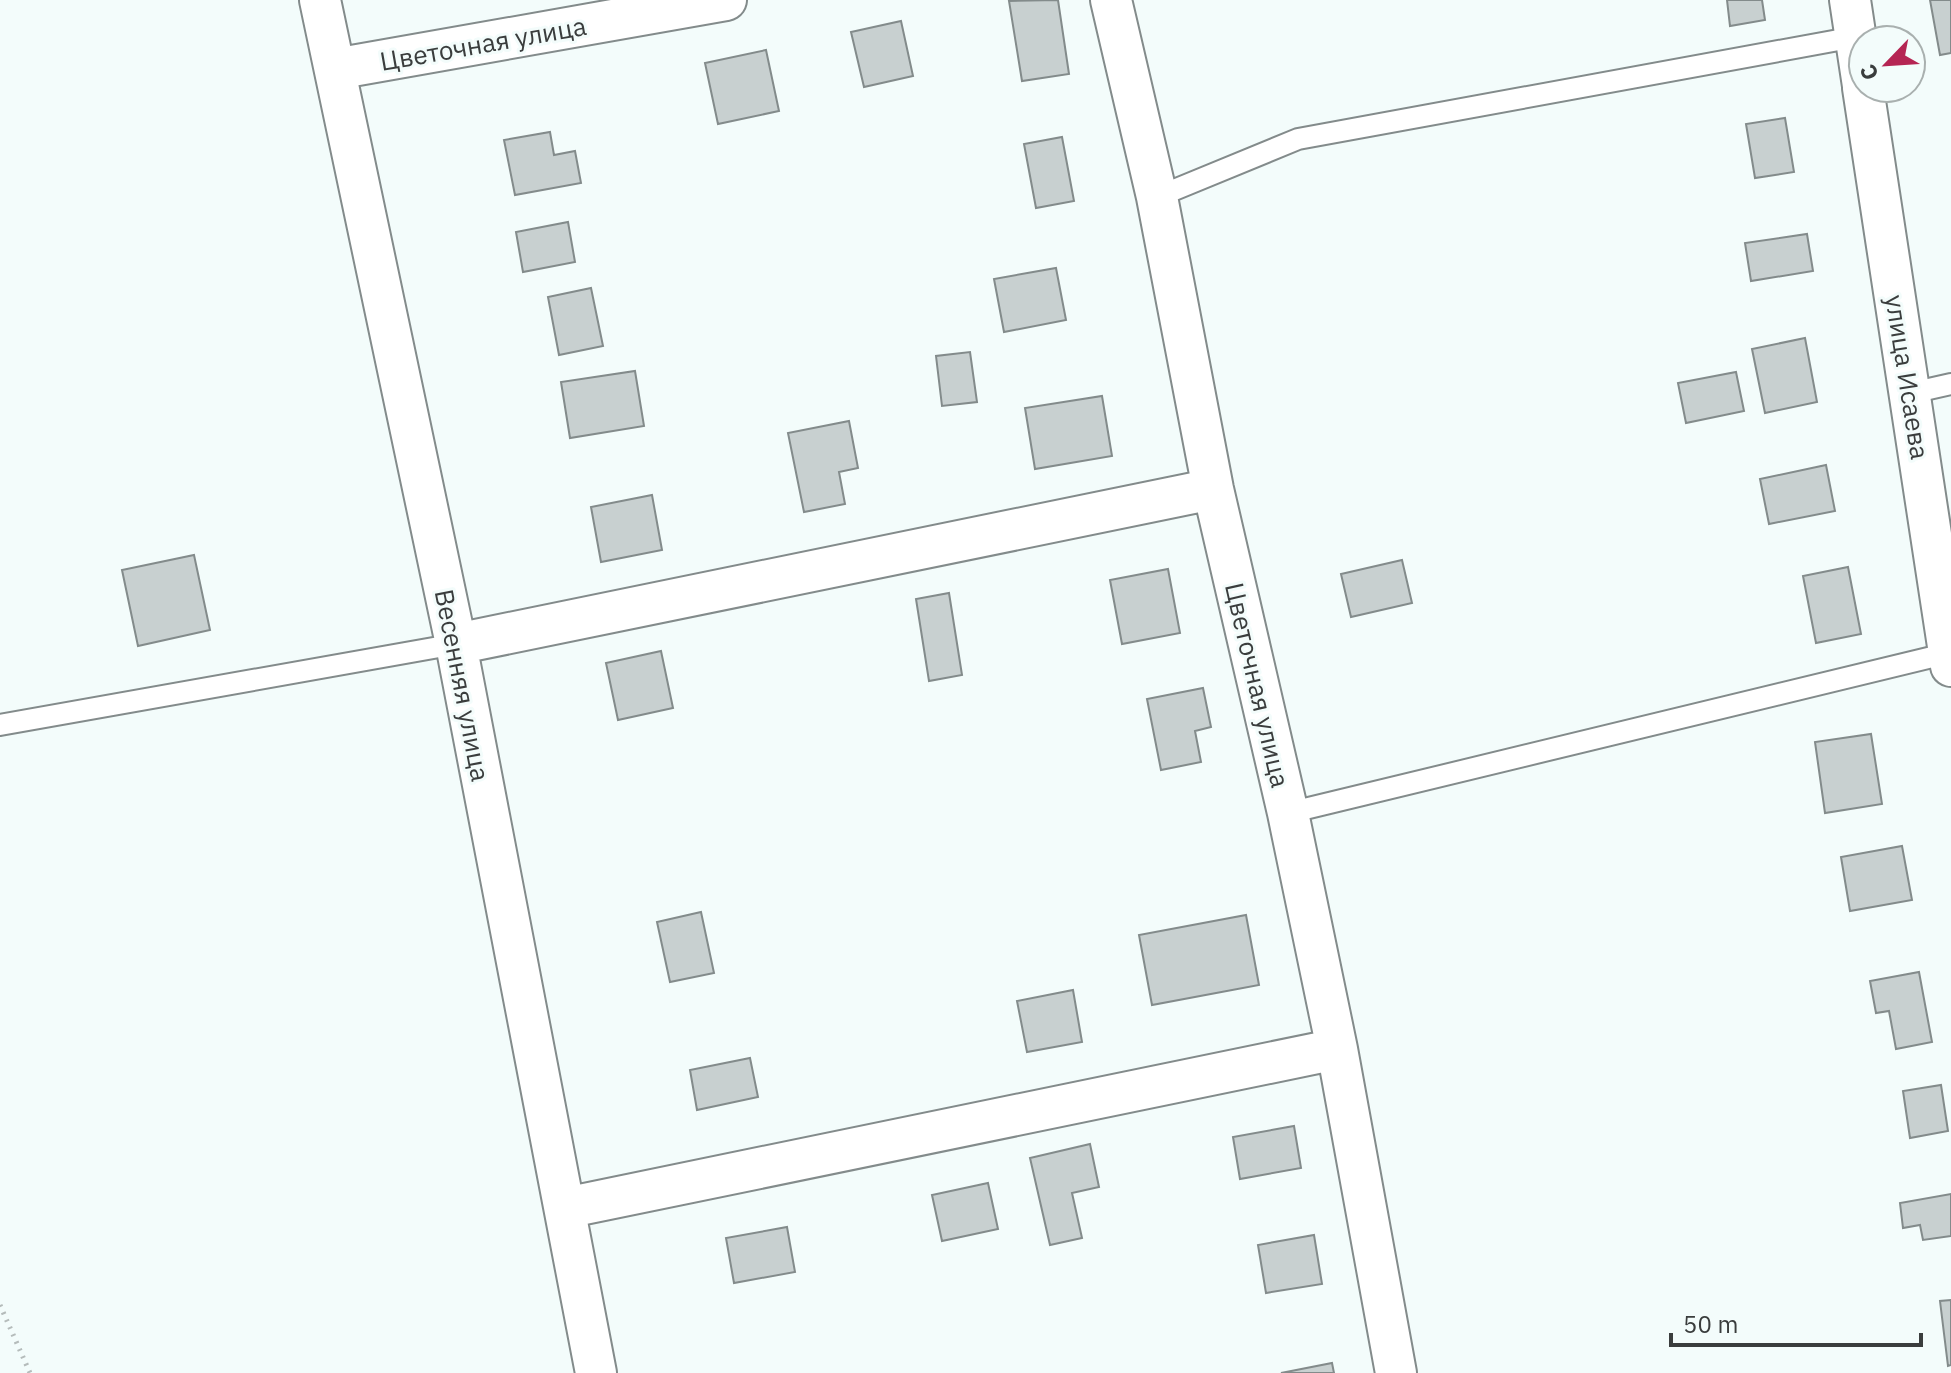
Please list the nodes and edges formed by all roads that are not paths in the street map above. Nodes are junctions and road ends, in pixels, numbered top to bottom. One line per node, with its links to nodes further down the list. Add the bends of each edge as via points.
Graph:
1 (320, 0): 5 (street, Весенняя улица)
2 (726, 0): 5 (street, Цветочная улица)
3 (1111, 0): 7 (street, Цветочная улица)
4 (1853, 18): 7 (lane, via 1298,139)
5 (335, 69): 11 (street, Весенняя улица)
6 (1866, 104): 9 (street, улица Исаева)
7 (1157, 197): 10 (street, Цветочная улица)
8 (1951, 384): 9 (lane)
9 (1911, 393): 12 (street, улица Исаева)
10 (1213, 489): 11 (street); 14 (street, Цветочная улица)
11 (456, 644): 13 (lane); 16 (street, Весенняя улица)
12 (1950, 660): 14 (lane)
13 (0, 725)
14 (1288, 813): 15 (street, Цветочная улица)
15 (1337, 1049): 16 (street); 18 (street, Цветочная улица)
16 (565, 1208): 17 (street, Весенняя улица)
17 (596, 1373)
18 (1396, 1373)

